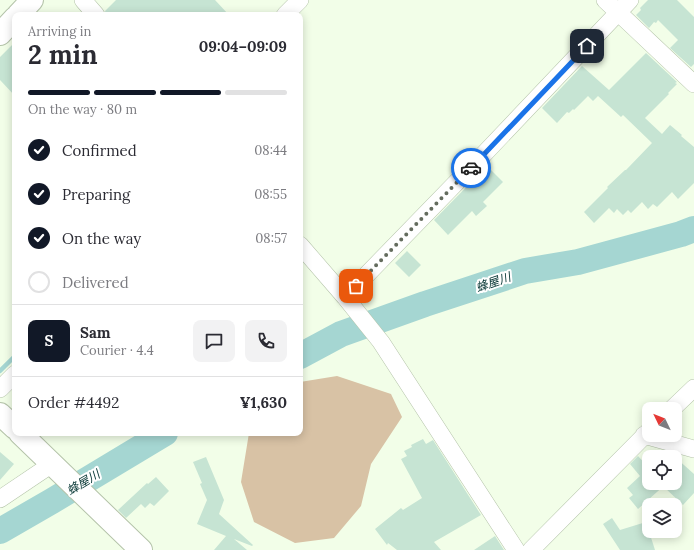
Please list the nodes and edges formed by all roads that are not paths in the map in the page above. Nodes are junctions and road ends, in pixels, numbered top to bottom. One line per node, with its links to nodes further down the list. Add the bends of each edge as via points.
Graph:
1 (32, 0): 6 (main road)
2 (83, 0): 7 (street)
3 (300, 0): 8 (street)
4 (605, 0): 9 (street)
5 (630, 0): 9 (street)
6 (21, 12)
7 (93, 12)
8 (289, 12)
9 (619, 13): 12 (street); 14 (street, via 483,155)
10 (12, 21): 11 (main road)
11 (0, 34)
12 (694, 84)
13 (303, 248): 14 (street)
14 (349, 302): 28 (street, via 381,342)
15 (12, 377): 17 (street)
16 (694, 388): 18 (street)
17 (0, 389)
18 (679, 402)
19 (0, 414): 20 (main road)
20 (12, 425)
21 (23, 436): 25 (main road)
22 (642, 438): 29 (street)
23 (673, 442): 24 (street)
24 (694, 449)
25 (56, 467): 26 (street); 27 (main road)
26 (0, 499)
27 (141, 550)
28 (516, 550)
29 (531, 550)

